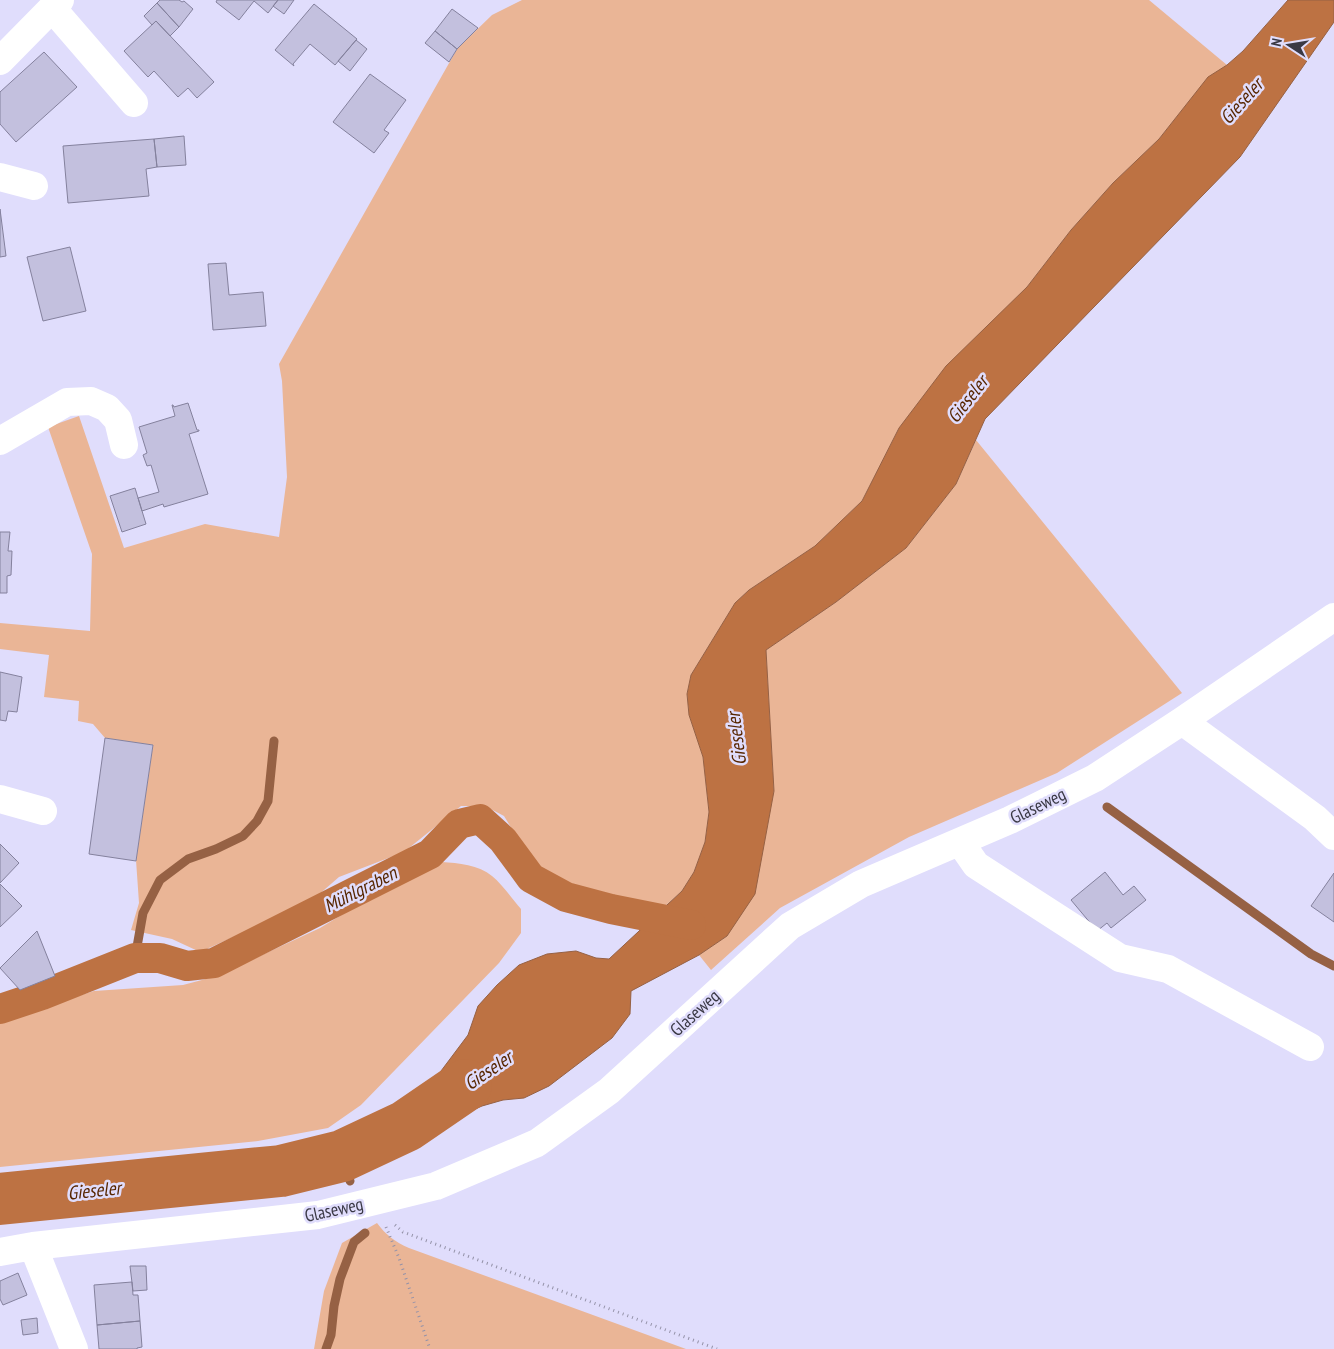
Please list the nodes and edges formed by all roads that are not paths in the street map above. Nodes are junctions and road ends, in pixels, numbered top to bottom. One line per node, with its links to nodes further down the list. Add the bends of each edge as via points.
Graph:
1 (56, 4): 2 (street); 3 (street)
2 (0, 62)
3 (134, 103)
4 (0, 177): 5 (street)
5 (34, 186)
6 (0, 441): 7 (street, via 67,402 91,401 107,408 118,420)
7 (124, 445)
8 (1334, 617): 9 (street, Glaseweg)
9 (1182, 721): 12 (street); 13 (street, Glaseweg, via 1095,778)
10 (0, 799): 11 (street)
11 (43, 811)
12 (1334, 836)
13 (960, 842): 14 (street, via 976,865 1120,958 1168,969); 15 (street, Glaseweg, via 861,884 790,926 609,1090 537,1143 436,1186 318,1215)
14 (1310, 1046)
15 (33, 1246): 16 (street, Glaseweg); 17 (street)
16 (0, 1252)
17 (74, 1349)

